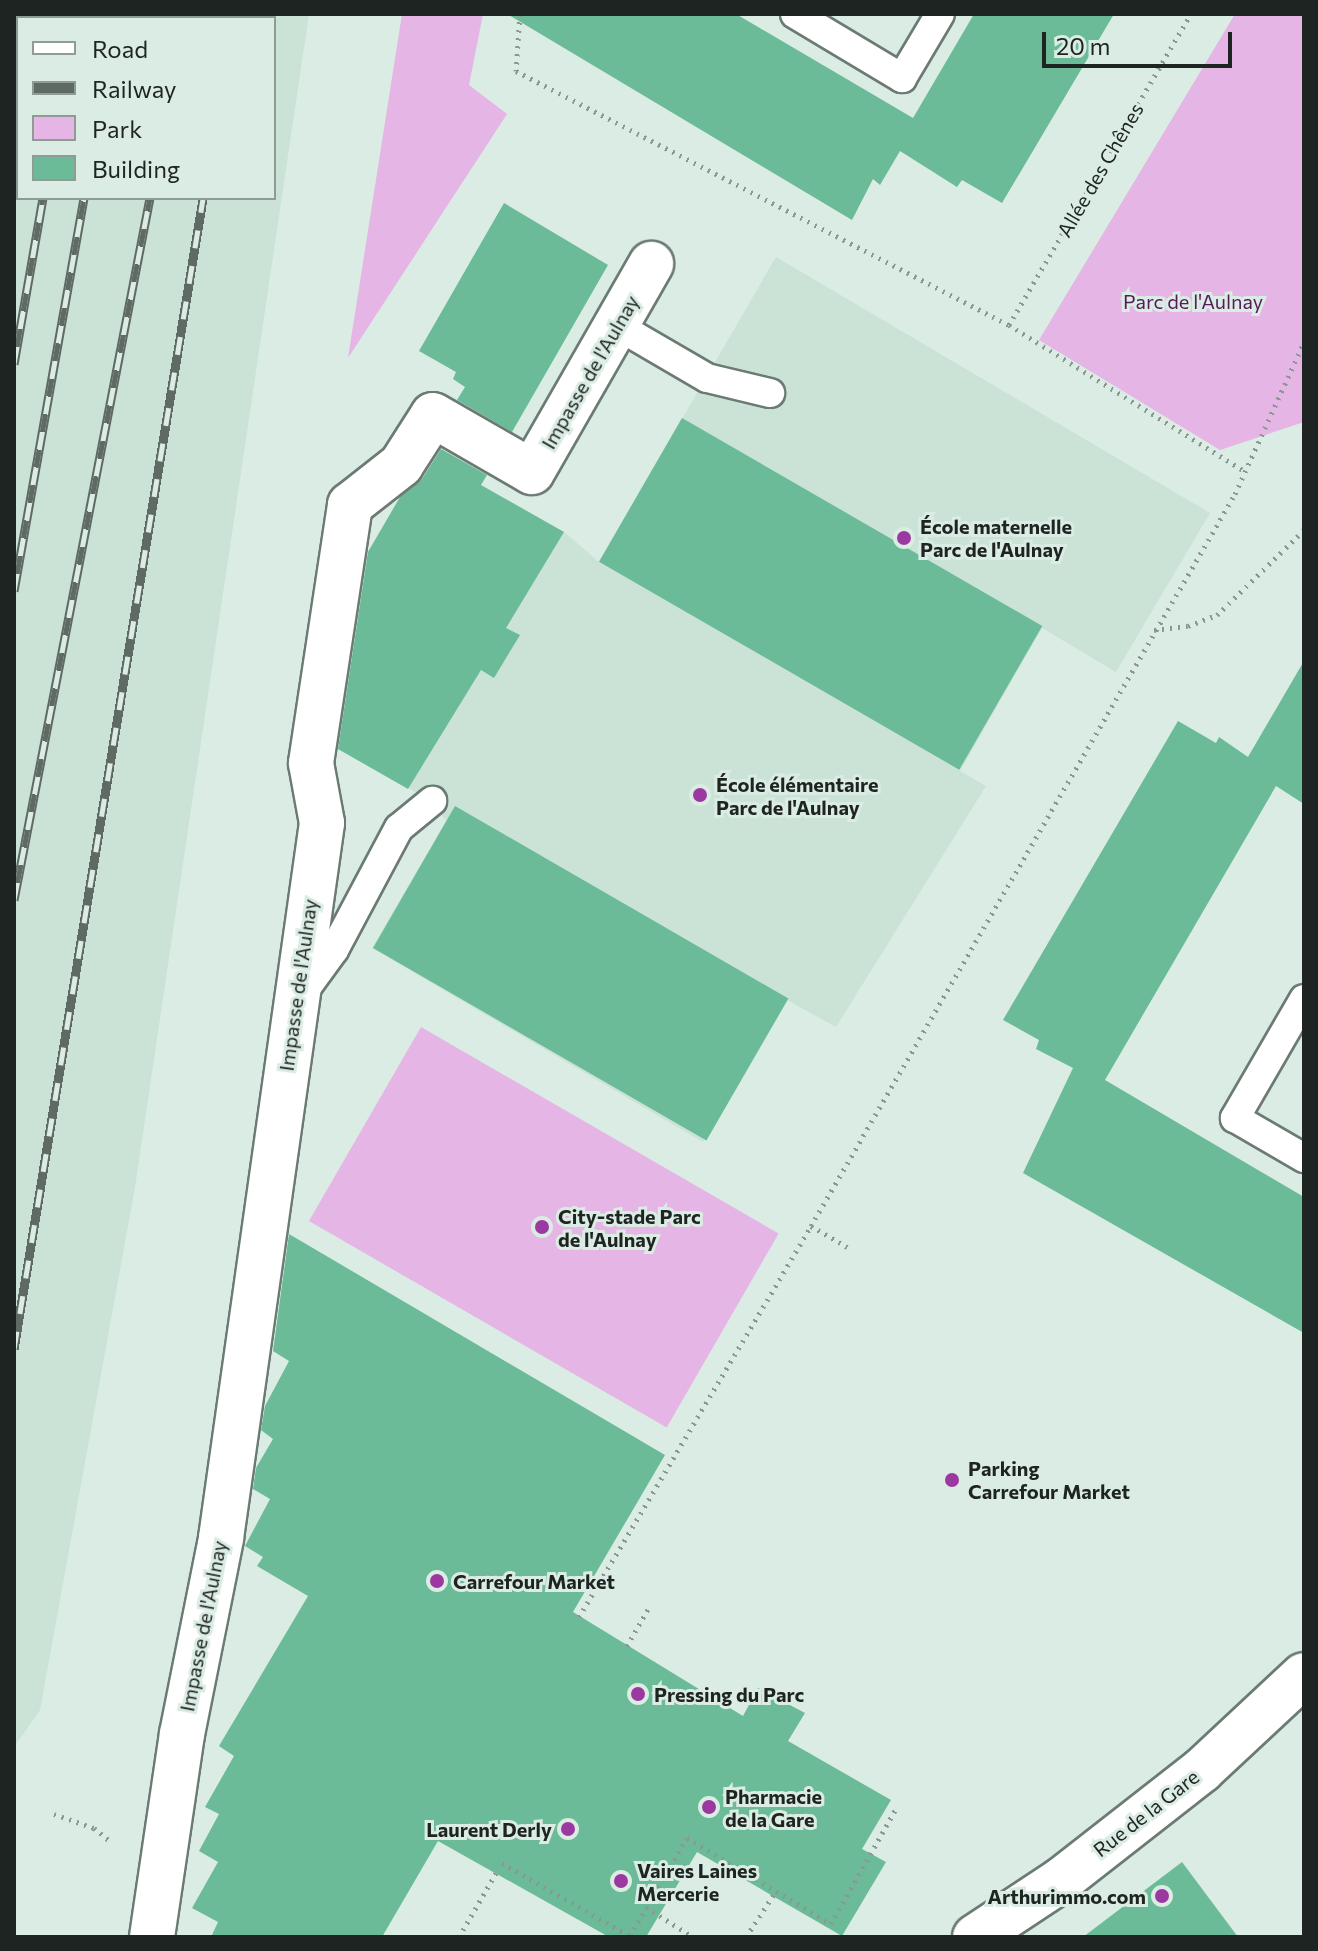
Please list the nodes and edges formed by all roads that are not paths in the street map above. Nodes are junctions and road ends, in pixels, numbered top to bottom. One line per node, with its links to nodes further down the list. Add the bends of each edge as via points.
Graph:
1 (795, 14): 2 (lane, via 902,78)
2 (940, 14)
3 (651, 264): 4 (street, Impasse de l'Aulnay)
4 (616, 325): 5 (lane, via 707,378); 8 (street, Impasse de l'Aulnay, via 532,472 433,415 401,465 350,505 311,763 322,823)
5 (770, 393)
6 (432, 801): 8 (lane, via 399,828 334,950)
7 (1304, 999): 9 (lane, via 1235,1118)
8 (295, 1004): 11 (street, Impasse de l'Aulnay, via 221,1538 182,1734)
9 (1304, 1158)
10 (1304, 1675): 12 (street, Rue de la Gare, via 1202,1770 1060,1881)
11 (152, 1937)
12 (975, 1937)

